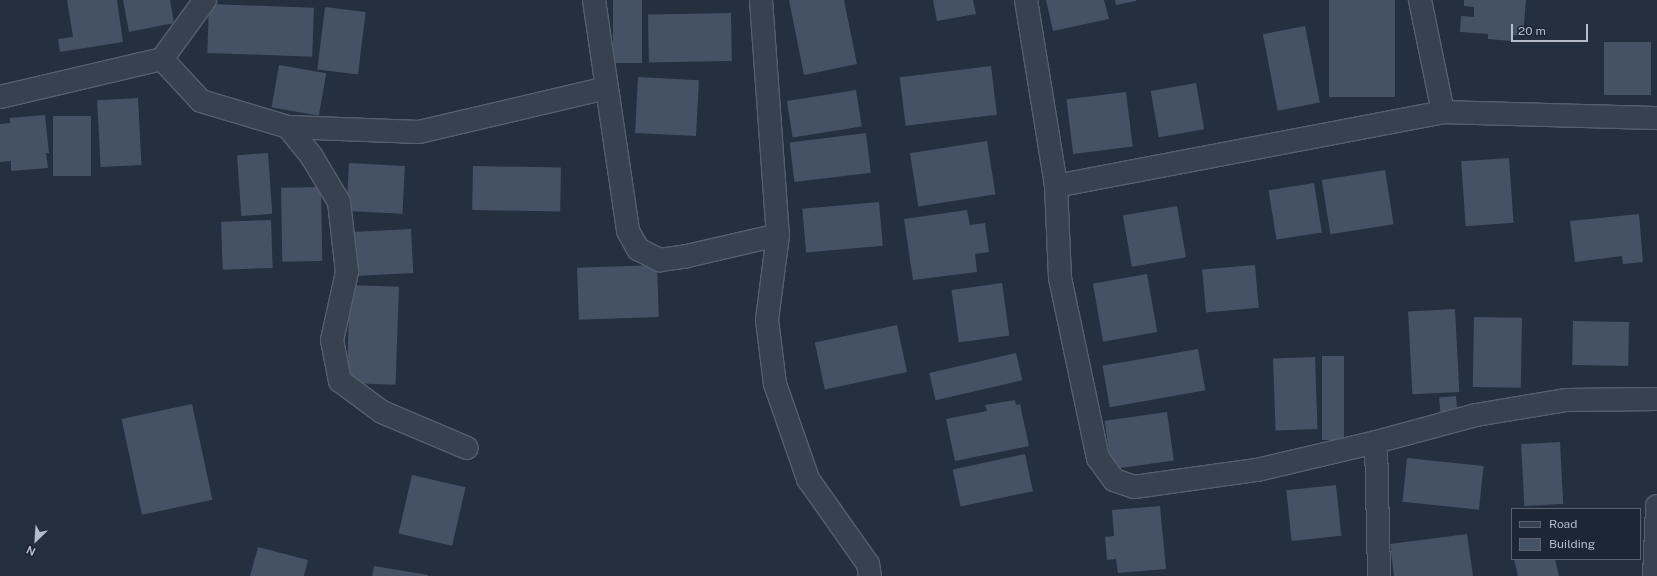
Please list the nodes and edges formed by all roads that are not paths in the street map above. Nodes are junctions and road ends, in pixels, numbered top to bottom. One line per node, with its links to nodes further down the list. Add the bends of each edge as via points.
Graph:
1 (205, 0): 6 (street)
2 (594, 0): 7 (street)
3 (761, 0): 13 (street)
4 (1026, 0): 12 (street)
5 (1420, 0): 9 (street)
6 (162, 60): 8 (street); 11 (street, via 201,101)
7 (606, 88): 11 (street, via 419,132); 13 (street, via 628,231 638,249 660,260)
8 (0, 97)
9 (1443, 112): 10 (street); 12 (street)
10 (1657, 118)
11 (288, 127): 16 (street, via 312,157 339,202 347,272 332,340 340,382 382,412)
12 (1056, 186): 15 (street, via 1060,278 1098,458 1114,480 1134,486 1257,470)
13 (778, 235): 18 (street, via 767,320 775,384 808,479 868,564)
14 (1657, 399): 15 (street, via 1567,400 1476,415)
15 (1376, 442): 19 (street)
16 (467, 448)
17 (1657, 506): 20 (street)
18 (870, 576)
19 (1379, 576)
20 (1654, 576)

